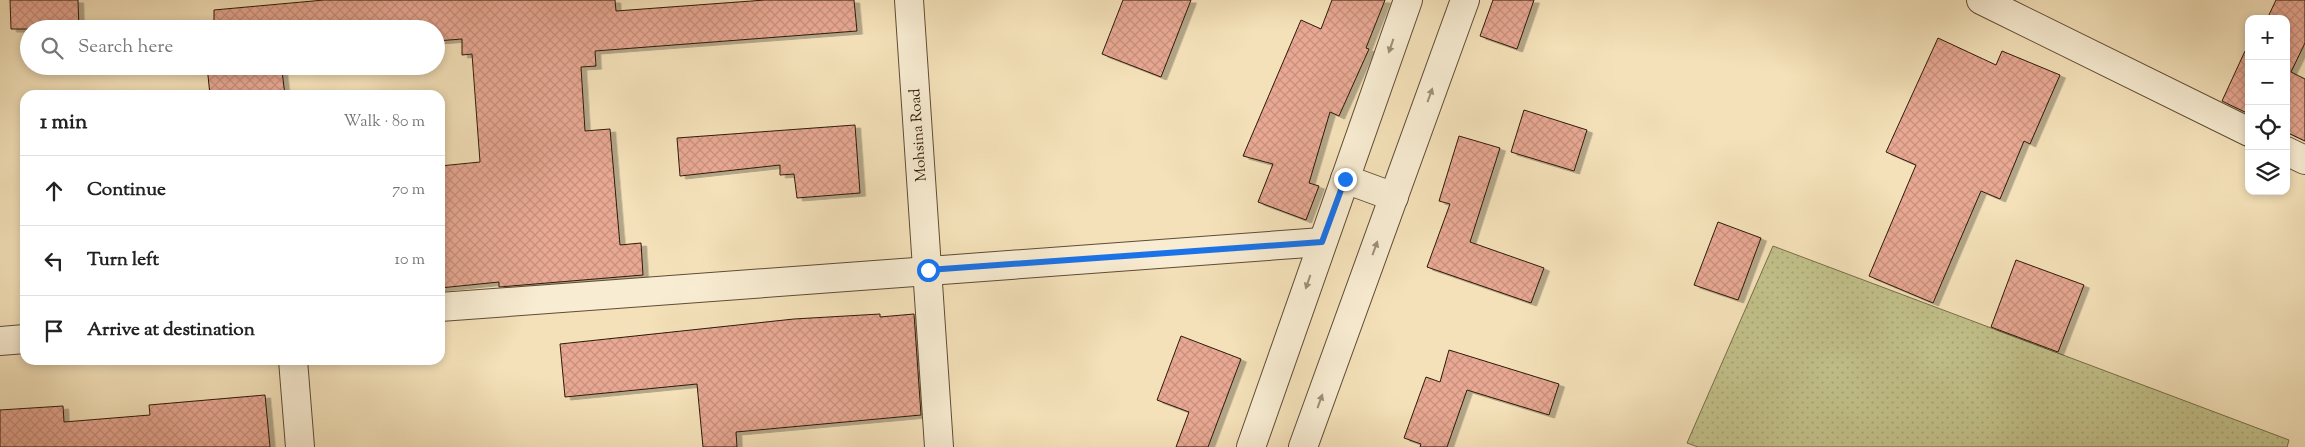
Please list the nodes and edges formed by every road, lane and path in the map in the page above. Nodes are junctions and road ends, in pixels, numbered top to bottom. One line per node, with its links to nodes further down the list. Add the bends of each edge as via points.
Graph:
1 (909, 0): 11 (street, Mohsina Road)
2 (1408, 0): 8 (street, one-way to 8)
3 (1464, 0): 9 (street, one-way to 3)
4 (1981, 0): 5 (street)
5 (2245, 130)
6 (2290, 153): 7 (street)
7 (2305, 160)
8 (1345, 179): 9 (street); 10 (street)
9 (1394, 197): 19 (street, one-way to 9)
10 (1322, 242): 11 (street); 18 (street, one-way to 18)
11 (928, 270): 12 (street); 17 (street, Mohsina Road)
12 (445, 307)
13 (20, 340): 14 (street)
14 (0, 341)
15 (293, 365): 16 (street)
16 (300, 447)
17 (939, 447)
18 (1251, 447)
19 (1303, 447)

